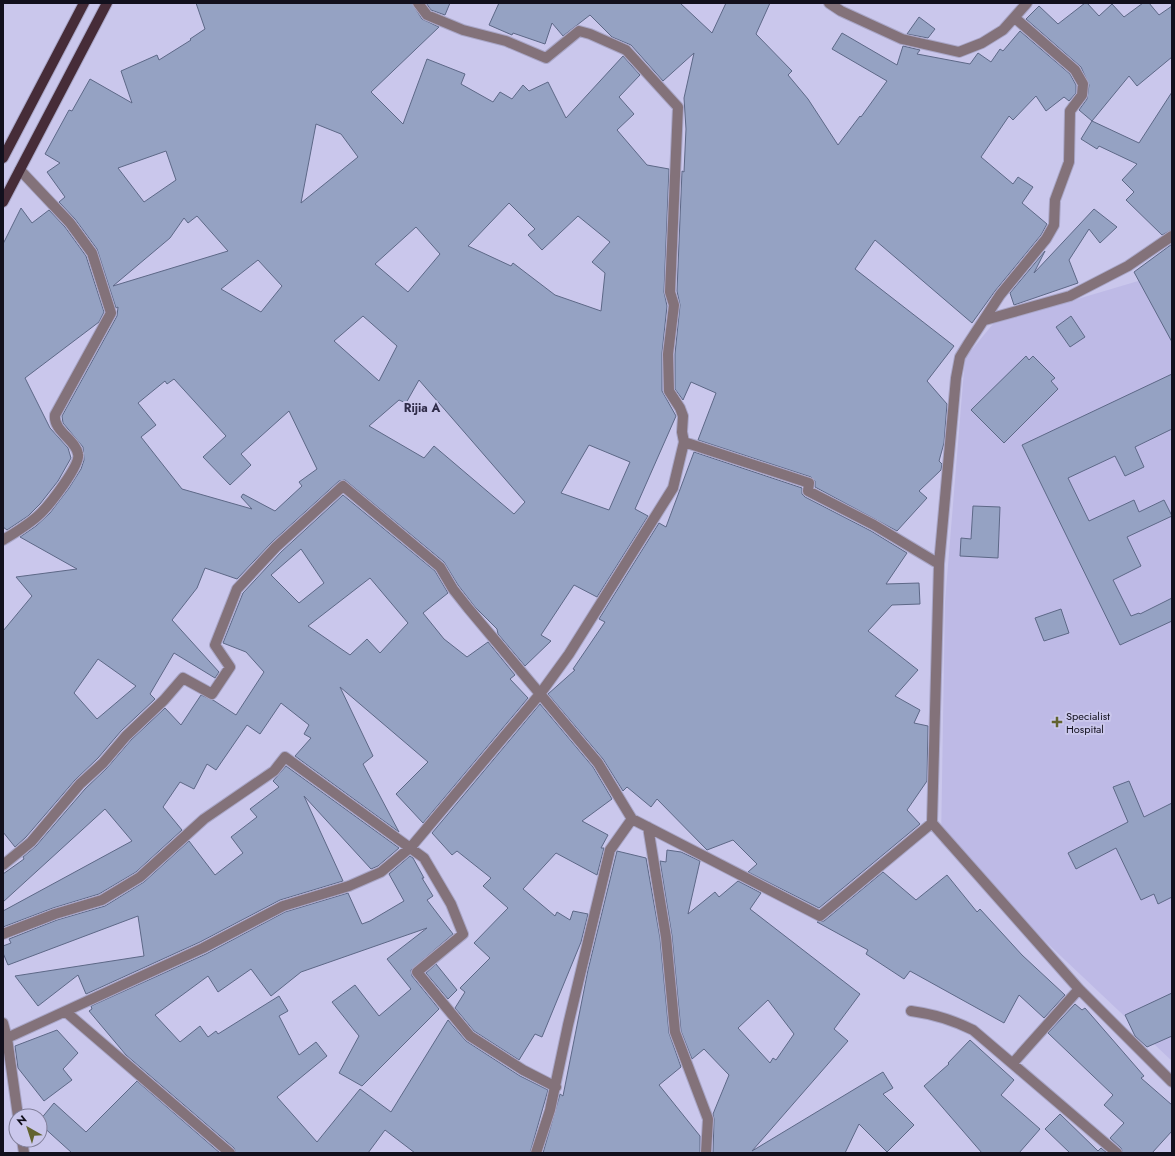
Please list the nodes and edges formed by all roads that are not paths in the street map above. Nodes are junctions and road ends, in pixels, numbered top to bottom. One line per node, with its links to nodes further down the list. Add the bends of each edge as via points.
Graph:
1 (84, 3): 7 (main road)
2 (107, 3): 8 (main road)
3 (418, 3): 12 (street, via 427,15 463,30 506,41 546,58 579,31 590,34 626,50 678,107 670,292 674,305 668,354 669,391 683,416)
4 (829, 3): 6 (street, via 902,39 959,52 982,43 1003,30)
5 (1027, 3): 6 (street)
6 (1014, 18): 11 (street, via 1075,70 1082,84 1082,95 1070,111 1069,162 1055,200 1054,225 1046,239 1000,295)
7 (3, 158)
8 (20, 170): 9 (main road); 13 (street, via 70,223 90,250 111,312 55,415 56,422 78,453 78,461 56,496 41,513)
9 (3, 202)
10 (1172, 236): 11 (street, via 1128,266 1070,296)
11 (985, 320): 14 (street, via 960,357 956,378)
12 (684, 442): 14 (street, via 809,483 808,491 874,525); 15 (street, via 673,488 569,654)
13 (3, 540)
14 (939, 564): 17 (street)
15 (540, 694): 16 (street, via 598,763); 19 (street); 20 (street, via 461,599 440,567 343,486 276,547 237,588 215,645 230,667 212,694 183,678 80,784 31,842)
16 (632, 818): 18 (street); 29 (street, via 610,850 568,1025)
17 (932, 823): 18 (street, via 820,916); 22 (street)
18 (648, 827): 33 (street, via 666,937 675,1032 708,1120)
19 (412, 847): 21 (street, via 285,757 274,771 204,819 140,876 102,900); 24 (street, via 381,872 349,886 283,906 203,948); 29 (street, via 424,858 451,904 463,934 417,972 470,1036 523,1070)
20 (3, 865)
21 (3, 934)
22 (1079, 989): 27 (street); 28 (street)
23 (911, 1011): 27 (street, via 933,1014 973,1030)
24 (66, 1012): 26 (street); 31 (street)
25 (3, 1024): 26 (street)
26 (7, 1038): 30 (street)
27 (1013, 1063): 34 (street)
28 (1172, 1082)
29 (556, 1087): 32 (street)
30 (17, 1108)
31 (230, 1153)
32 (536, 1153)
33 (706, 1153)
34 (1117, 1153)

